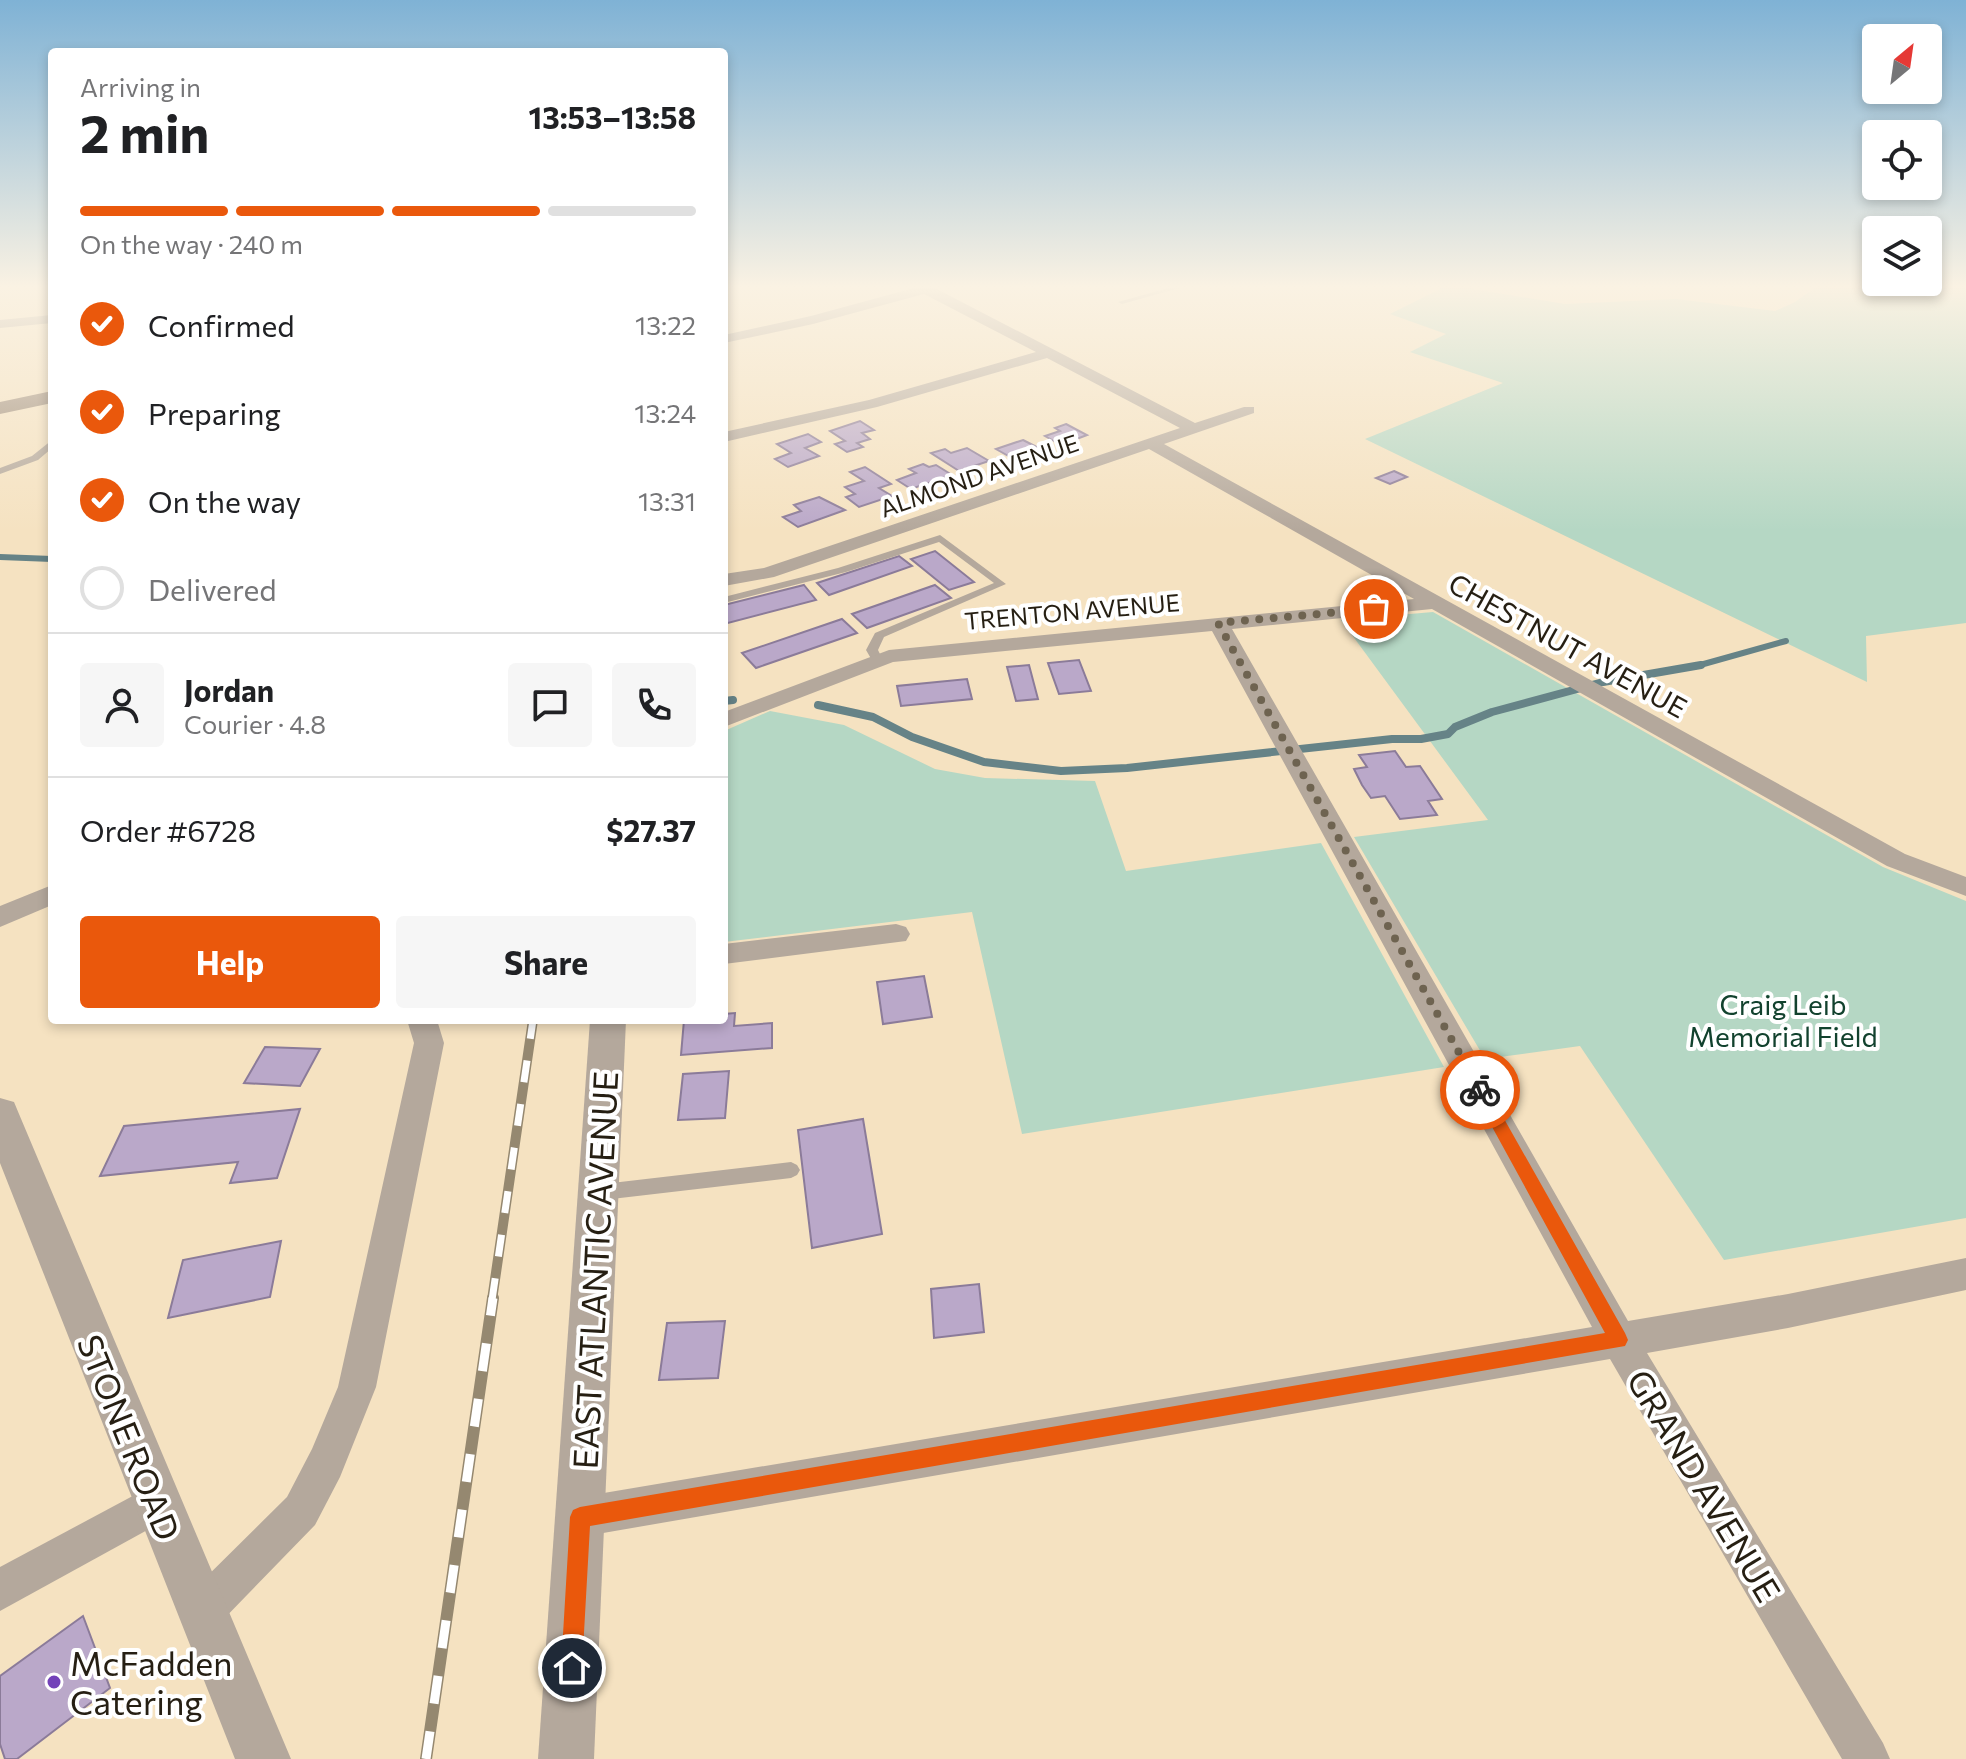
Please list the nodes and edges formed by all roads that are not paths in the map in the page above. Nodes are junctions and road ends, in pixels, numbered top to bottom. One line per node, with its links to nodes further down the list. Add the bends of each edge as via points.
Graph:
1 (1000, 367): 7 (street, via 872,404)
2 (1072, 367): 6 (street)
3 (48, 398): 4 (main road)
4 (0, 408)
5 (1249, 410): 6 (street, ALMOND AVENUE)
6 (1192, 428): 8 (street, ALMOND AVENUE)
7 (728, 436)
8 (1148, 442): 11 (street, ALMOND AVENUE, via 767,573); 13 (street, CHESTNUT AVENUE)
9 (48, 447): 10 (lane)
10 (0, 471)
11 (728, 579)
12 (728, 599): 15 (lane, via 940,538 1001,584 879,635 872,650)
13 (1436, 603): 14 (street, TRENTON AVENUE); 17 (street, CHESTNUT AVENUE, via 1896,860)
14 (1218, 623): 15 (street, TRENTON AVENUE); 28 (street, GRAND AVENUE)
15 (877, 660): 16 (street, TRENTON AVENUE)
16 (728, 718)
17 (1966, 887)
18 (48, 896): 19 (street)
19 (0, 917)
20 (896, 934): 21 (street)
21 (728, 954)
22 (608, 1024): 26 (street, EAST ATLANTIC AVENUE)
23 (429, 1028): 32 (street, via 357,1387 301,1511)
24 (0, 1114): 29 (street, STONE ROAD)
25 (791, 1170): 26 (lane)
26 (599, 1192): 30 (street, EAST ATLANTIC AVENUE)
27 (1966, 1274): 28 (street)
28 (1619, 1340): 30 (street); 35 (street, GRAND AVENUE)
29 (157, 1503): 31 (street); 32 (street, STONE ROAD)
30 (580, 1517): 34 (street, EAST ATLANTIC AVENUE)
31 (0, 1590)
32 (201, 1612): 33 (street, STONE ROAD)
33 (263, 1759)
34 (566, 1759)
35 (1867, 1759)

